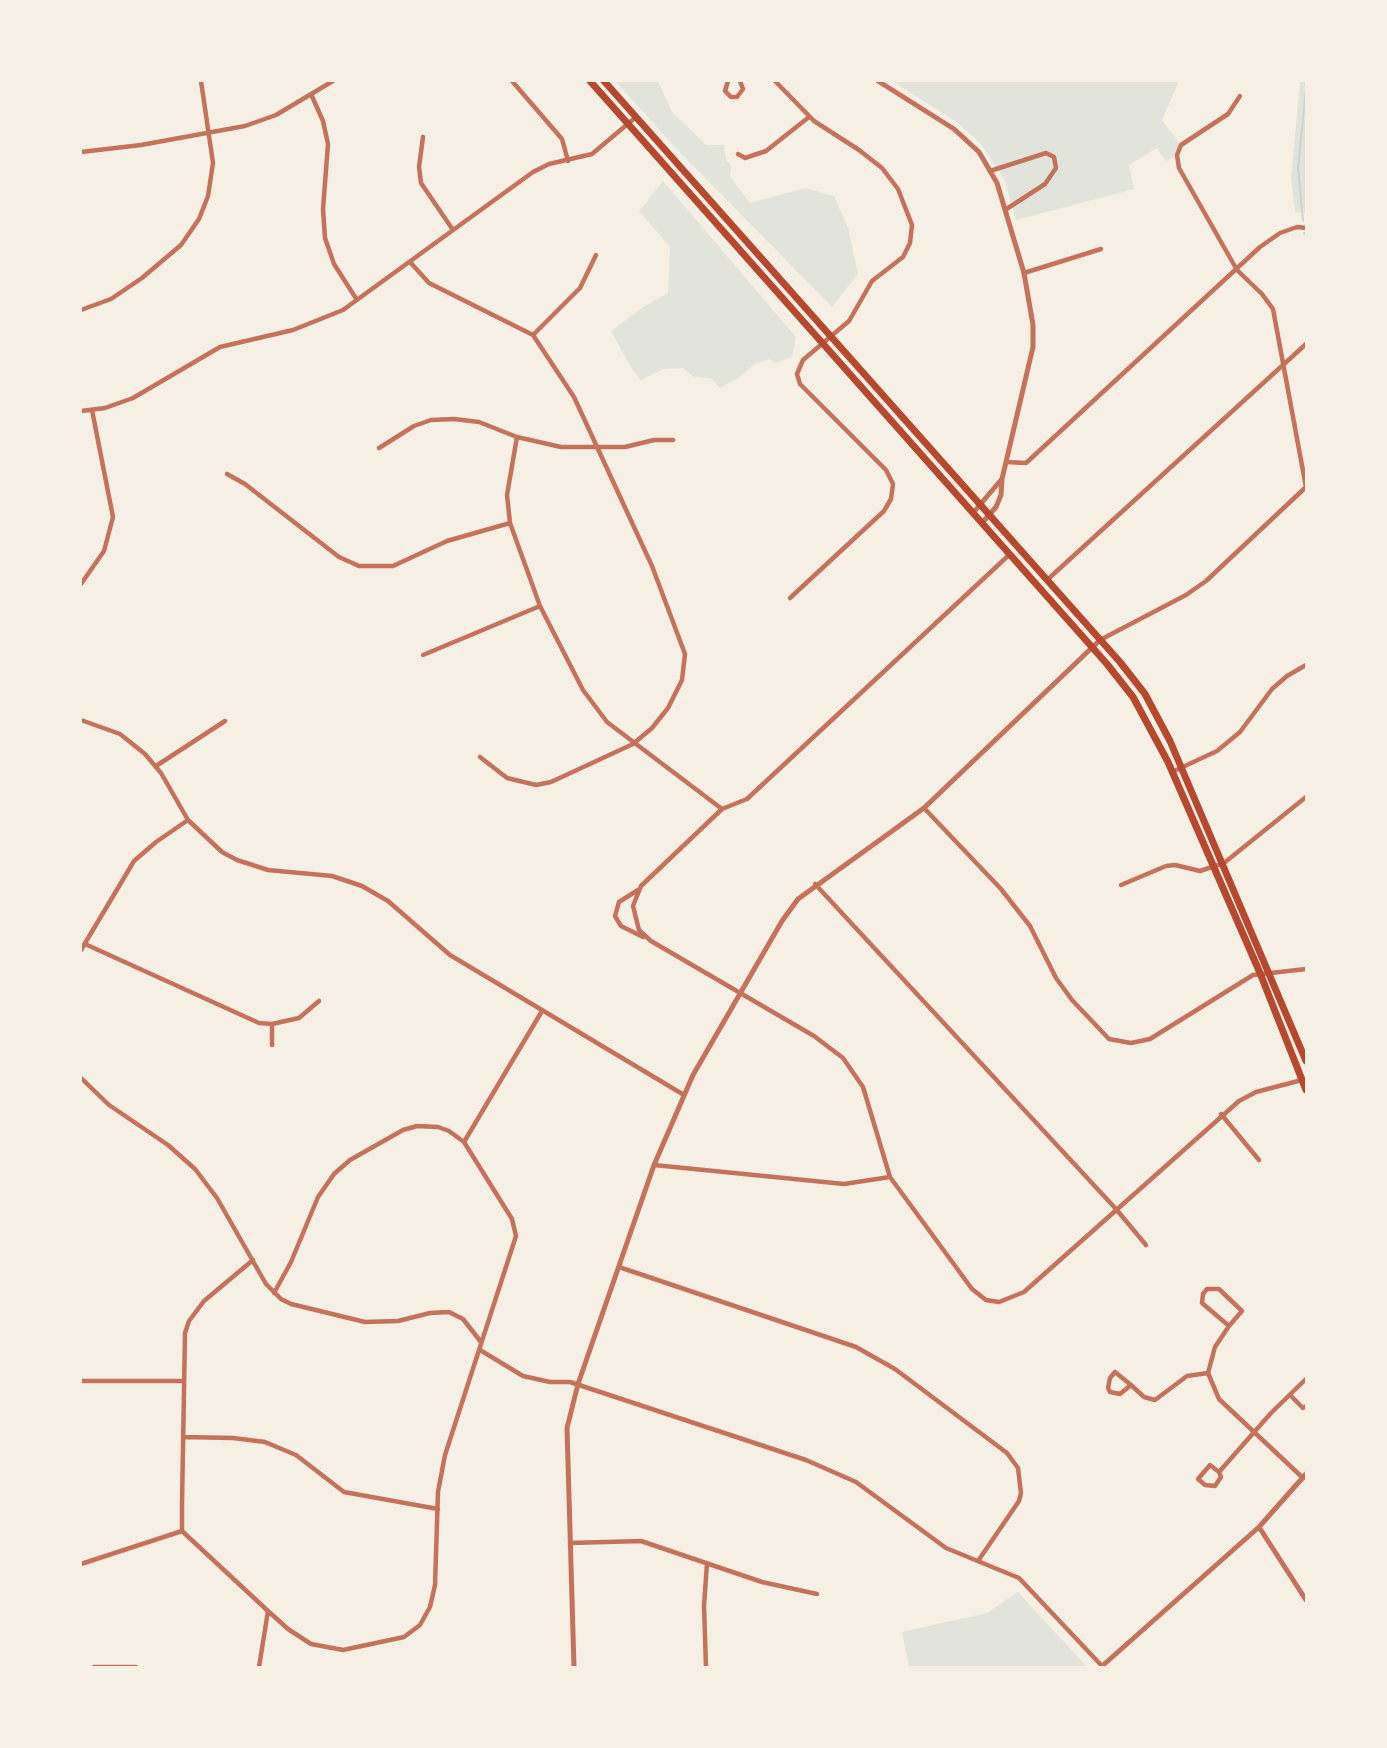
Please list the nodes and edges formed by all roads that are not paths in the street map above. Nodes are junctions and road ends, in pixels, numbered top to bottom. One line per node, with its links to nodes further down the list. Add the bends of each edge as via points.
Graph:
1 (201, 81): 15 (street)
2 (333, 81): 10 (street)
3 (512, 81): 19 (street, via 561,136)
4 (590, 81): 14 (main road)
5 (604, 81): 12 (main road)
6 (728, 81): 7 (street, via 724,91 737,97 743,89)
7 (740, 81)
8 (776, 81): 13 (street)
9 (878, 81): 20 (street, via 954,129 979,152)
10 (311, 94): 15 (street, via 266,119); 29 (street, via 328,144 325,238 334,264)
11 (1240, 96): 27 (street, via 1228,114 1181,145 1177,154 1179,168)
12 (636, 117): 14 (street); 32 (main road)
13 (809, 117): 18 (street, via 766,151 749,157); 32 (street, via 882,168 898,189 912,225 903,257 872,280 852,316)
14 (628, 124): 19 (street, via 592,154); 33 (main road)
15 (210, 133): 17 (street); 30 (street, via 213,163 208,196 195,227 175,250 122,293)
16 (423, 137): 23 (street, via 421,183)
17 (81, 152)
18 (738, 154)
19 (568, 161): 23 (street, via 538,170)
20 (990, 171): 21 (street); 21 (street, via 1046,153 1053,157 1056,168 1045,184)
21 (1005, 210): 28 (street)
22 (1306, 228): 27 (street, via 1280,233)
23 (453, 230): 26 (street)
24 (1101, 249): 28 (street)
25 (597, 255): 31 (street, via 580,288)
26 (410, 262): 29 (street); 31 (street, via 429,283)
27 (1237, 270): 35 (street, via 1273,309); 42 (street, via 1026,463)
28 (1024, 273): 42 (street, via 1034,347)
29 (357, 300): 36 (street, via 304,327 220,347 143,394)
30 (81, 310)
31 (533, 335): 41 (street, via 574,397)
32 (831, 336): 33 (street); 46 (main road)
33 (822, 344): 47 (main road); 54 (street, via 798,367 799,381 883,466 893,490 884,511)
34 (1306, 344): 35 (street)
35 (1283, 364): 45 (street); 52 (street)
36 (92, 410): 37 (street); 53 (street, via 113,517 104,551)
37 (81, 411)
38 (517, 437): 40 (street, via 478,422 431,420); 41 (street, via 561,447); 49 (street, via 507,495)
39 (673, 440): 41 (street)
40 (379, 448)
41 (596, 449): 62 (street, via 652,566 685,654 682,680 668,708)
42 (1006, 462): 44 (street)
43 (227, 474): 49 (street, via 245,483 339,557 369,568 393,566 447,541)
44 (1002, 479): 46 (street); 48 (street, via 1000,499)
45 (1306, 487): 56 (street, via 1206,581)
46 (980, 505): 47 (street); 48 (main road)
47 (973, 513): 50 (main road)
48 (989, 515): 50 (street); 52 (main road)
49 (510, 523): 55 (street)
50 (982, 523): 51 (main road)
51 (1010, 554): 57 (main road); 69 (street, via 747,799)
52 (1047, 580): 56 (main road)
53 (81, 584)
54 (790, 598)
55 (540, 606): 58 (street); 62 (street, via 583,690 607,722)
56 (1100, 640): 57 (street); 65 (main road, via 1151,703)
57 (1092, 647): 66 (main road, via 1141,709); 68 (street)
58 (423, 655)
59 (1306, 665): 65 (street, via 1272,689 1258,710 1217,751)
60 (81, 720): 64 (street, via 120,734)
61 (225, 721): 64 (street)
62 (633, 744): 63 (street, via 551,782 536,785 507,778); 69 (street)
63 (480, 757)
64 (156, 766): 70 (street)
65 (1182, 768): 66 (street); 71 (main road)
66 (1172, 772): 72 (main road)
67 (1306, 797): 71 (street)
68 (924, 808): 73 (street); 81 (street, via 1030,926 1056,978 1109,1039 1131,1043 1150,1039)
69 (722, 809): 75 (street)
70 (188, 820): 77 (street, via 134,861); 84 (street, via 209,842 237,860 268,870 332,876 377,894 450,955)
71 (1224, 863): 72 (street); 80 (main road)
72 (1214, 867): 74 (street, via 1200,871 1166,866); 81 (main road)
73 (815, 884): 82 (street, via 782,921); 97 (street)
74 (1121, 885)
75 (638, 890): 76 (street, via 633,914 639,930); 76 (street, via 619,902 615,916 621,926)
76 (651, 941): 82 (street)
77 (85, 944): 78 (street); 85 (street, via 249,1020)
78 (81, 950)
79 (1306, 969): 80 (street)
80 (1270, 972): 81 (street); 87 (main road)
81 (1260, 973): 89 (main road)
82 (740, 992): 91 (street); 96 (street, via 843,1058 863,1087)
83 (319, 1001): 85 (street, via 299,1018)
84 (542, 1011): 91 (street); 93 (street)
85 (272, 1024): 86 (street)
86 (272, 1045)
87 (1306, 1061)
88 (81, 1078): 99 (street, via 109,1105 168,1145 195,1169)
89 (1302, 1080): 90 (main road); 92 (street, via 1256,1092)
90 (1306, 1090)
91 (684, 1095): 95 (street)
92 (1221, 1114): 94 (street); 97 (street)
93 (464, 1142): 101 (street, via 438,1127 417,1126 350,1160 318,1197); 103 (street, via 512,1219 516,1236)
94 (1259, 1160)
95 (654, 1165): 96 (street, via 844,1184); 100 (street)
96 (890, 1177): 97 (street, via 972,1289 986,1300 999,1302 1024,1292)
97 (1116, 1209): 98 (street)
98 (1146, 1245)
99 (253, 1260): 101 (street); 108 (street, via 204,1301 193,1316 183,1346)
100 (619, 1267): 109 (street); 121 (street, via 856,1347 895,1369 1007,1453 1018,1468 1021,1493)
101 (274, 1293): 103 (street, via 291,1304 365,1322 449,1312 463,1319)
102 (1229, 1326): 102 (street, via 1202,1303 1208,1289 1219,1289 1242,1311); 105 (street, via 1215,1347)
103 (481, 1342): 104 (street)
104 (480, 1350): 109 (street, via 523,1376); 117 (street, via 445,1455)
105 (1208, 1374): 110 (street, via 1187,1376 1155,1400 1144,1397); 113 (street, via 1220,1399)
106 (1306, 1379): 111 (street)
107 (81, 1381): 108 (street)
108 (183, 1381): 114 (street)
109 (578, 1384): 120 (street, via 566,1439); 121 (street, via 829,1469 877,1496 946,1548)
110 (1131, 1385): 110 (street, via 1115,1372 1108,1388 1119,1394)
111 (1290, 1395): 112 (street, via 1303,1408); 113 (street)
112 (1306, 1406)
113 (1255, 1433): 115 (street); 116 (street)
114 (183, 1437): 117 (street, via 233,1437 265,1442 296,1455 344,1492); 119 (street)
115 (1219, 1472): 115 (street, via 1210,1465 1198,1479 1215,1486 1221,1477)
116 (1304, 1476): 118 (street)
117 (438, 1509): 126 (street, via 435,1585 430,1607 420,1625 404,1637 357,1648 323,1648 301,1639)
118 (1259, 1527): 125 (street); 132 (street)
119 (182, 1531): 123 (street); 126 (street)
120 (570, 1543): 122 (street, via 641,1540); 130 (street)
121 (978, 1561): 132 (street, via 1019,1578)
122 (707, 1563): 124 (street, via 784,1588); 131 (street)
123 (81, 1564)
124 (817, 1594)
125 (1306, 1600)
126 (268, 1611): 129 (street)
127 (94, 1667): 128 (street)
128 (136, 1667)
129 (260, 1667)
130 (574, 1667)
131 (706, 1667)
132 (1101, 1667)

